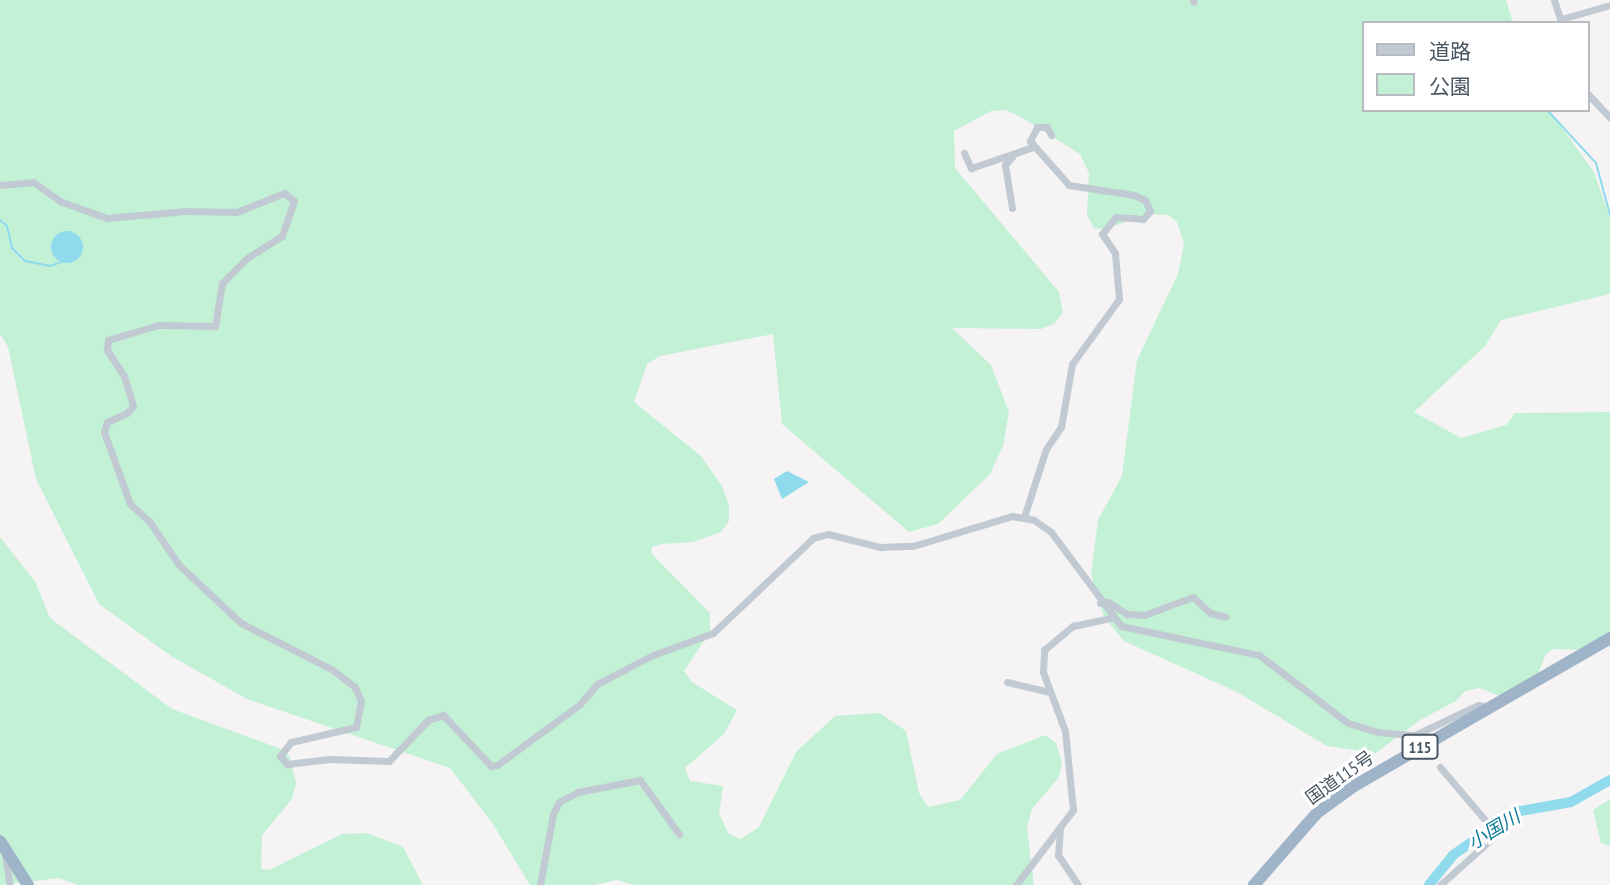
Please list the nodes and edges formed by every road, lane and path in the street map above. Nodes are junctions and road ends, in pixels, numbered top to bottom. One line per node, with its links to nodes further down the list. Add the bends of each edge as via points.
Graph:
1 (1557, 1): 3 (street)
2 (1610, 5): 3 (street)
3 (1561, 21)
4 (1589, 95): 5 (street)
5 (1610, 118)
6 (1051, 135): 7 (street, via 1047,127 1034,129)
7 (1033, 147): 9 (street); 12 (street, via 1071,186 1133,195 1147,202 1150,211 1143,219 1116,217 1102,234 1115,253 1119,299 1070,368 1061,427 1046,449)
8 (964, 153): 9 (street, via 971,168 996,157)
9 (1013, 157): 11 (street, via 1005,165)
10 (0, 185): 12 (street, via 33,181 62,202 107,218 237,212 284,193 294,201 282,236 248,257 222,283 218,323 202,328 158,325 108,340 107,350 124,376 133,405 104,428 130,503 149,521 179,565 241,623 333,670 355,687 360,701 356,727 291,742 280,756 287,764 330,759 389,761 428,720 443,715 491,766 497,765 579,705 597,684 653,655 713,633 818,536 880,547 913,546 996,518)
11 (1012, 208)
12 (1024, 517): 13 (street, via 1051,532)
13 (1100, 603): 14 (street, via 1108,602 1126,614 1144,615 1193,597 1210,613); 15 (street)
14 (1226, 617)
15 (1112, 618): 18 (street, via 1073,626 1050,642 1042,662); 19 (street, via 1139,632 1259,655 1330,713 1377,732 1420,734 1478,705)
16 (1610, 638): 19 (highway, 国道115号 / 115)
17 (1006, 682): 18 (street)
18 (1050, 692): 21 (street, via 1065,731 1073,810)
19 (1490, 707): 29 (highway, 国道115号 / 115, via 1353,786 1317,813)
20 (1440, 767): 30 (street, via 1497,834)
21 (1060, 828): 27 (street); 28 (street, via 1060,860)
22 (679, 834): 26 (street, via 640,780 578,792 559,802 553,814)
23 (3, 846): 24 (street); 25 (highway)
24 (10, 885)
25 (28, 885)
26 (540, 885)
27 (1016, 885)
28 (1078, 885)
29 (1254, 885)
30 (1440, 885)

